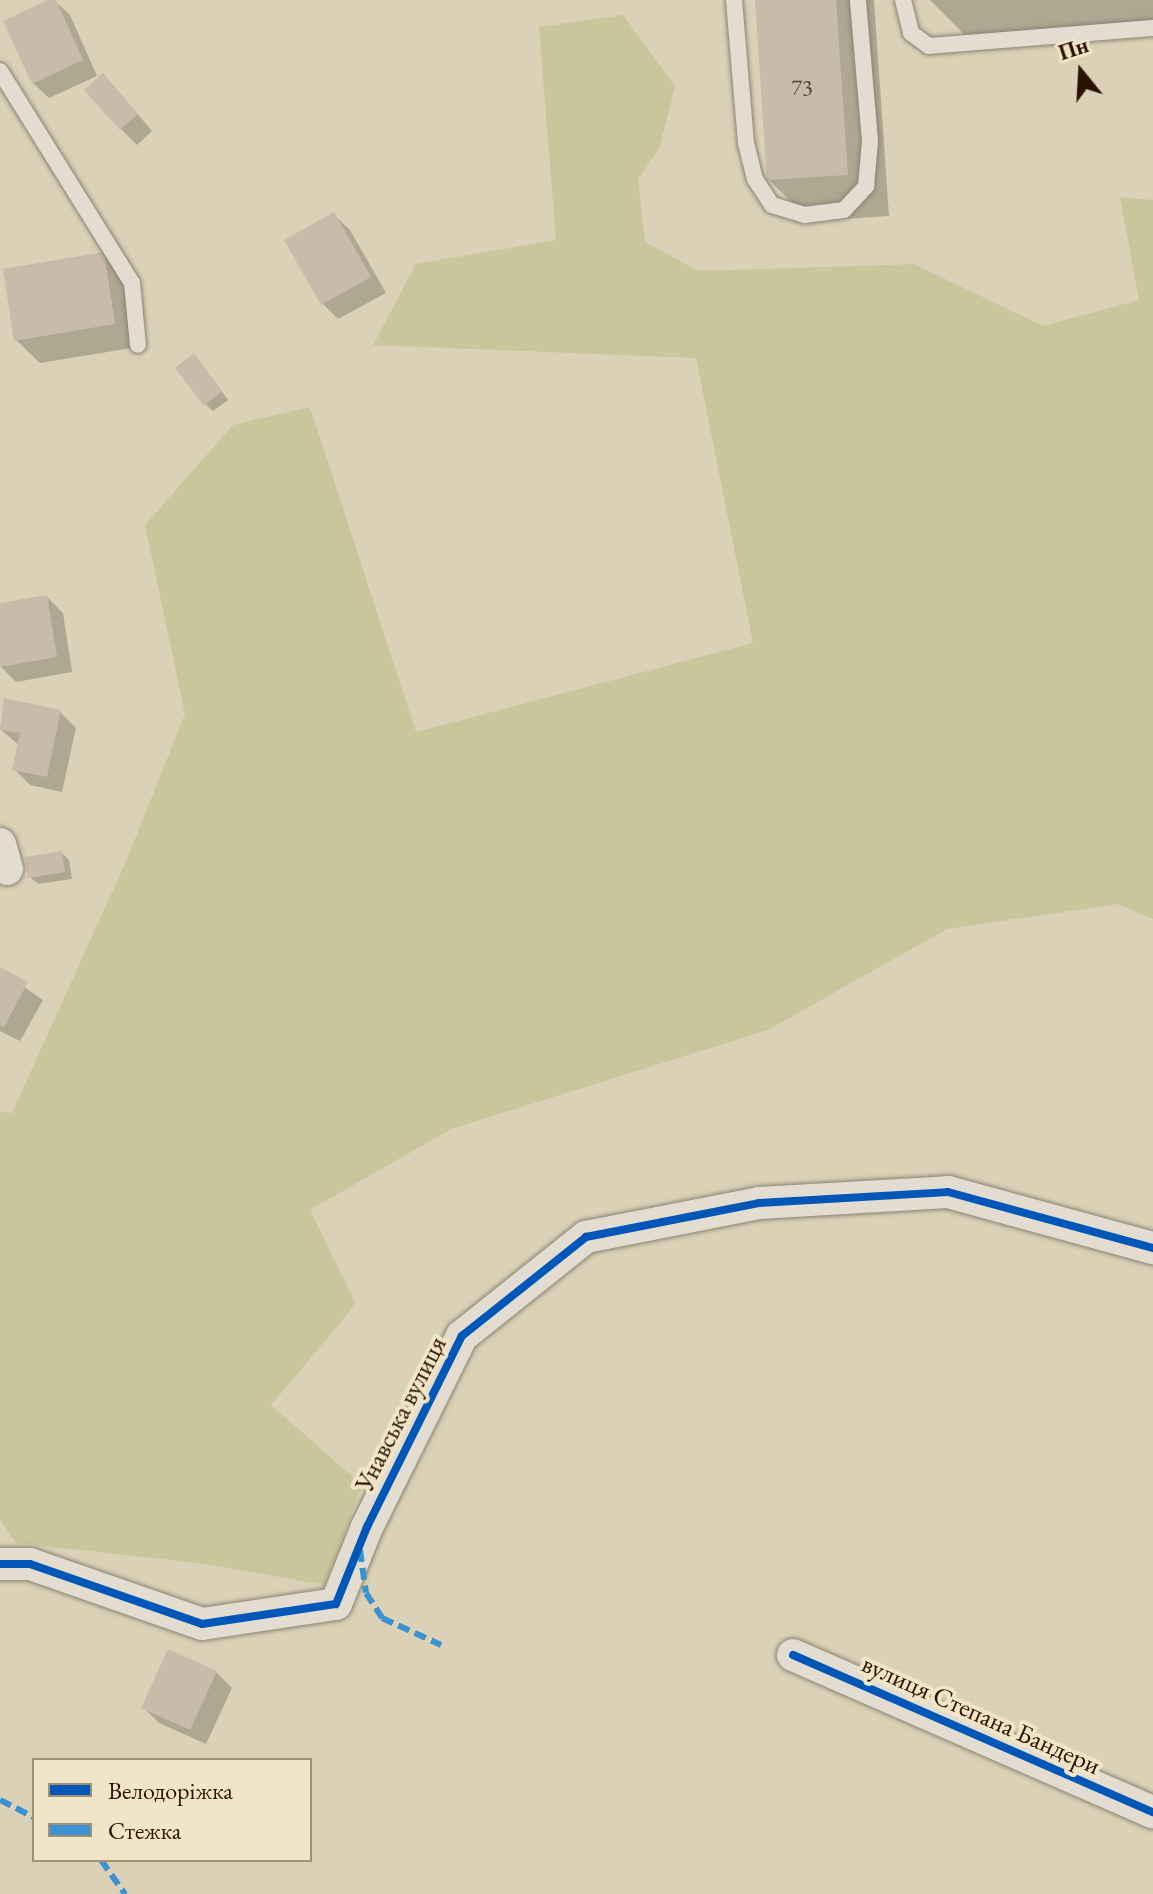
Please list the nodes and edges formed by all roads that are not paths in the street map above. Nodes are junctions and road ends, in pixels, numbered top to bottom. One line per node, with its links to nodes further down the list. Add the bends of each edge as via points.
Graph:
1 (734, 0): 2 (lane, via 746,143 755,179 772,205 804,215 844,210 866,186 870,141)
2 (858, 0)
3 (903, 0): 4 (lane, via 911,33 929,46)
4 (1153, 28)
5 (0, 71): 6 (lane, via 132,283)
6 (138, 345)
7 (1153, 1248): 8 (street, Унавська вулиця, via 948,1192 759,1203 586,1237 462,1336 367,1527 336,1604 202,1624 30,1564)
8 (0, 1564)
9 (793, 1655): 10 (street, вулиця Степана Бандери)
10 (1153, 1812)

